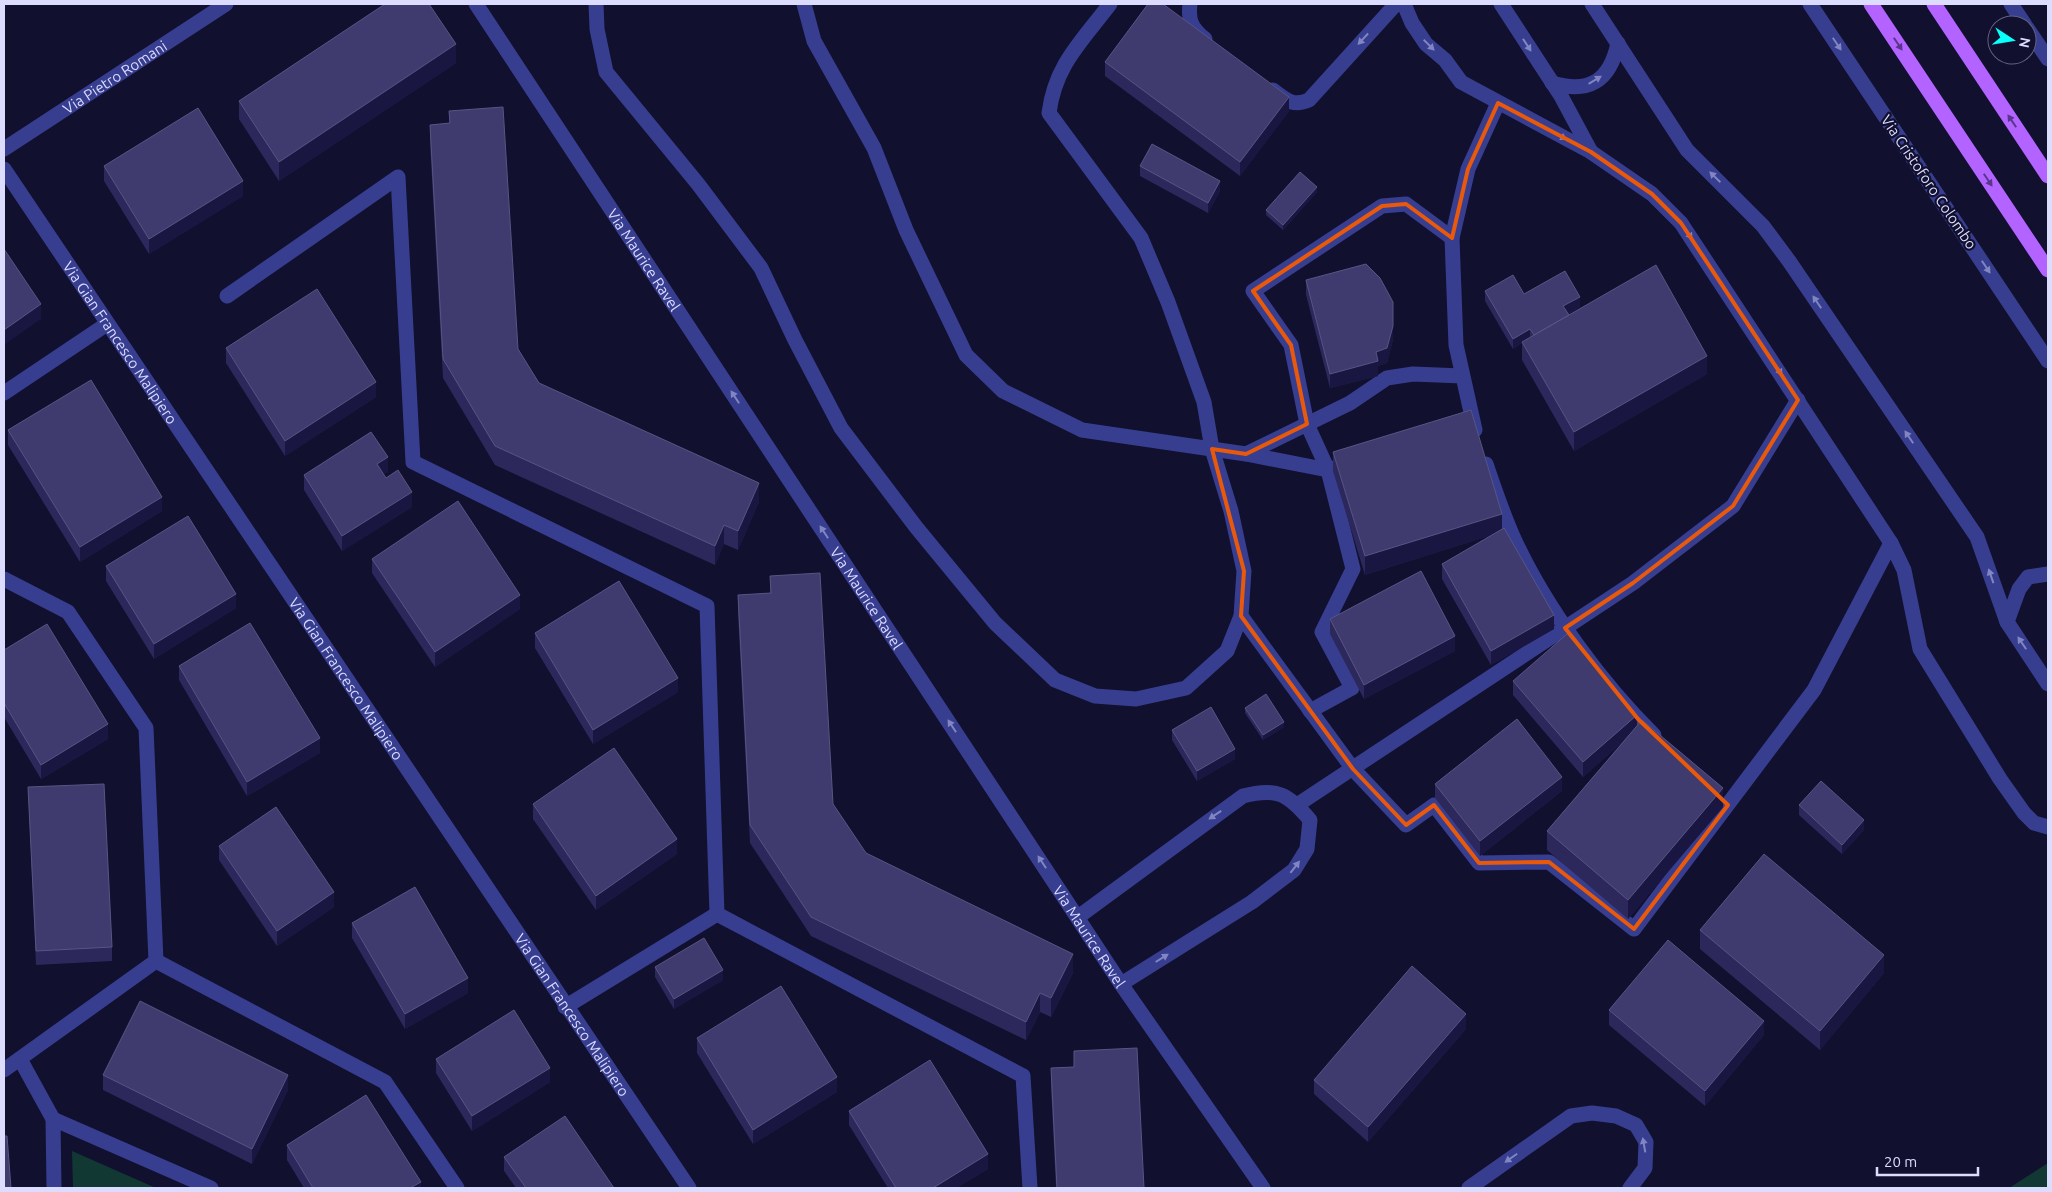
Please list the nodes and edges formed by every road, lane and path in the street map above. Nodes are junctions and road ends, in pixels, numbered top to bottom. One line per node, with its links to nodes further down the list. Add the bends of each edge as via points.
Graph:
1 (226, 4): 23 (street, Via Pietro Romani)
2 (476, 4): 55 (street, Via Maurice Ravel, one-way to 2)
3 (596, 4): 43 (street, via 597,28 606,72 762,268 841,428 995,623 1048,674 1095,696 1136,699 1186,688 1227,651)
4 (804, 4): 36 (street, via 814,41 874,148 906,230 966,355 1003,391 1082,430)
5 (1110, 4): 36 (street, via 1060,69 1049,113 1141,238 1204,402)
6 (1190, 4): 18 (street, via 1188,19 1195,31)
7 (1396, 4): 20 (street, one-way to 20, via 1309,100 1291,104)
8 (1404, 4): 22 (street, one-way to 22, via 1426,44 1445,60 1461,82)
9 (1501, 4): 21 (street, one-way to 21)
10 (1592, 4): 17 (street)
11 (1810, 4): 31 (street, Via Cristoforo Colombo, one-way to 31)
12 (1871, 4): 28 (main road, one-way to 28)
13 (1934, 4): 26 (main road, one-way to 13)
14 (2011, 4): 15 (street)
15 (2018, 15)
16 (2037, 42): 19 (street)
17 (1618, 43): 21 (street, one-way to 17, via 1570,88 1596,81 1614,62); 44 (street, one-way to 17, via 1972,529 1764,226 1687,150)
18 (1217, 48)
19 (2048, 59)
20 (1262, 81)
21 (1552, 83): 24 (street)
22 (1498, 103): 24 (street, one-way to 24); 27 (street, via 1468,169)
23 (4, 149)
24 (1591, 152): 34 (street, one-way to 34, via 1652,194 1681,223)
25 (4, 169): 30 (street, Via Gian Francesco Malipiero)
26 (2048, 176)
27 (1452, 238): 32 (street, via 1456,345); 35 (street, via 1406,204 1382,206 1253,291 1291,345)
28 (2048, 270)
29 (227, 296): 54 (street, via 398,177 414,462 707,606)
30 (107, 324): 33 (street); 58 (street, Via Gian Francesco Malipiero)
31 (2048, 361)
32 (1462, 376): 35 (street, via 1412,374 1387,378 1350,403); 45 (street, via 1466,421 1516,543)
33 (4, 393)
34 (1798, 400): 40 (street); 45 (street, via 1733,506 1633,583)
35 (1308, 424): 37 (street); 39 (street)
36 (1212, 449): 37 (street); 43 (street, via 1231,510 1244,571)
37 (1246, 454): 39 (street)
38 (1351, 462): 39 (street)
39 (1328, 470): 47 (street, via 1353,569 1322,632 1352,688)
40 (1891, 543): 52 (street, via 1814,690); 53 (street, via 1904,570 1920,649 2014,800 2034,823)
41 (2048, 574): 44 (street, via 2028,577 2018,589)
42 (4, 579): 56 (street, via 68,612 146,728)
43 (1241, 616): 47 (street)
44 (2007, 622): 46 (street, one-way to 44)
45 (1565, 628): 48 (street, via 1638,719); 49 (street)
46 (2048, 684)
47 (1310, 712): 49 (street)
48 (1666, 745)
49 (1353, 768): 51 (street); 52 (street, via 1406,825 1434,805 1479,863 1549,862 1634,929)
50 (1714, 792): 52 (street)
51 (1297, 805): 55 (street, one-way to 55, via 1281,793 1264,790 1243,796); 57 (street, one-way to 51, via 1252,902 1294,870 1307,849 1310,820)
52 (1728, 805)
53 (2048, 828)
54 (717, 914): 58 (street); 66 (street, via 1023,1076)
55 (1078, 917): 57 (street, Via Maurice Ravel)
56 (156, 961): 59 (street); 64 (street, via 385,1082)
57 (1121, 984): 67 (street, Via Maurice Ravel)
58 (566, 1007): 65 (street, Via Gian Francesco Malipiero)
59 (20, 1058): 60 (street); 61 (street)
60 (4, 1070)
61 (53, 1119): 62 (street); 63 (street)
62 (54, 1188)
63 (211, 1188)
64 (457, 1188)
65 (689, 1188)
66 (1030, 1188)
67 (1263, 1188)
68 (1469, 1188): 69 (street, one-way to 68, via 1645,1168 1646,1142 1636,1125 1616,1116 1592,1113 1571,1116)
69 (1630, 1188)

